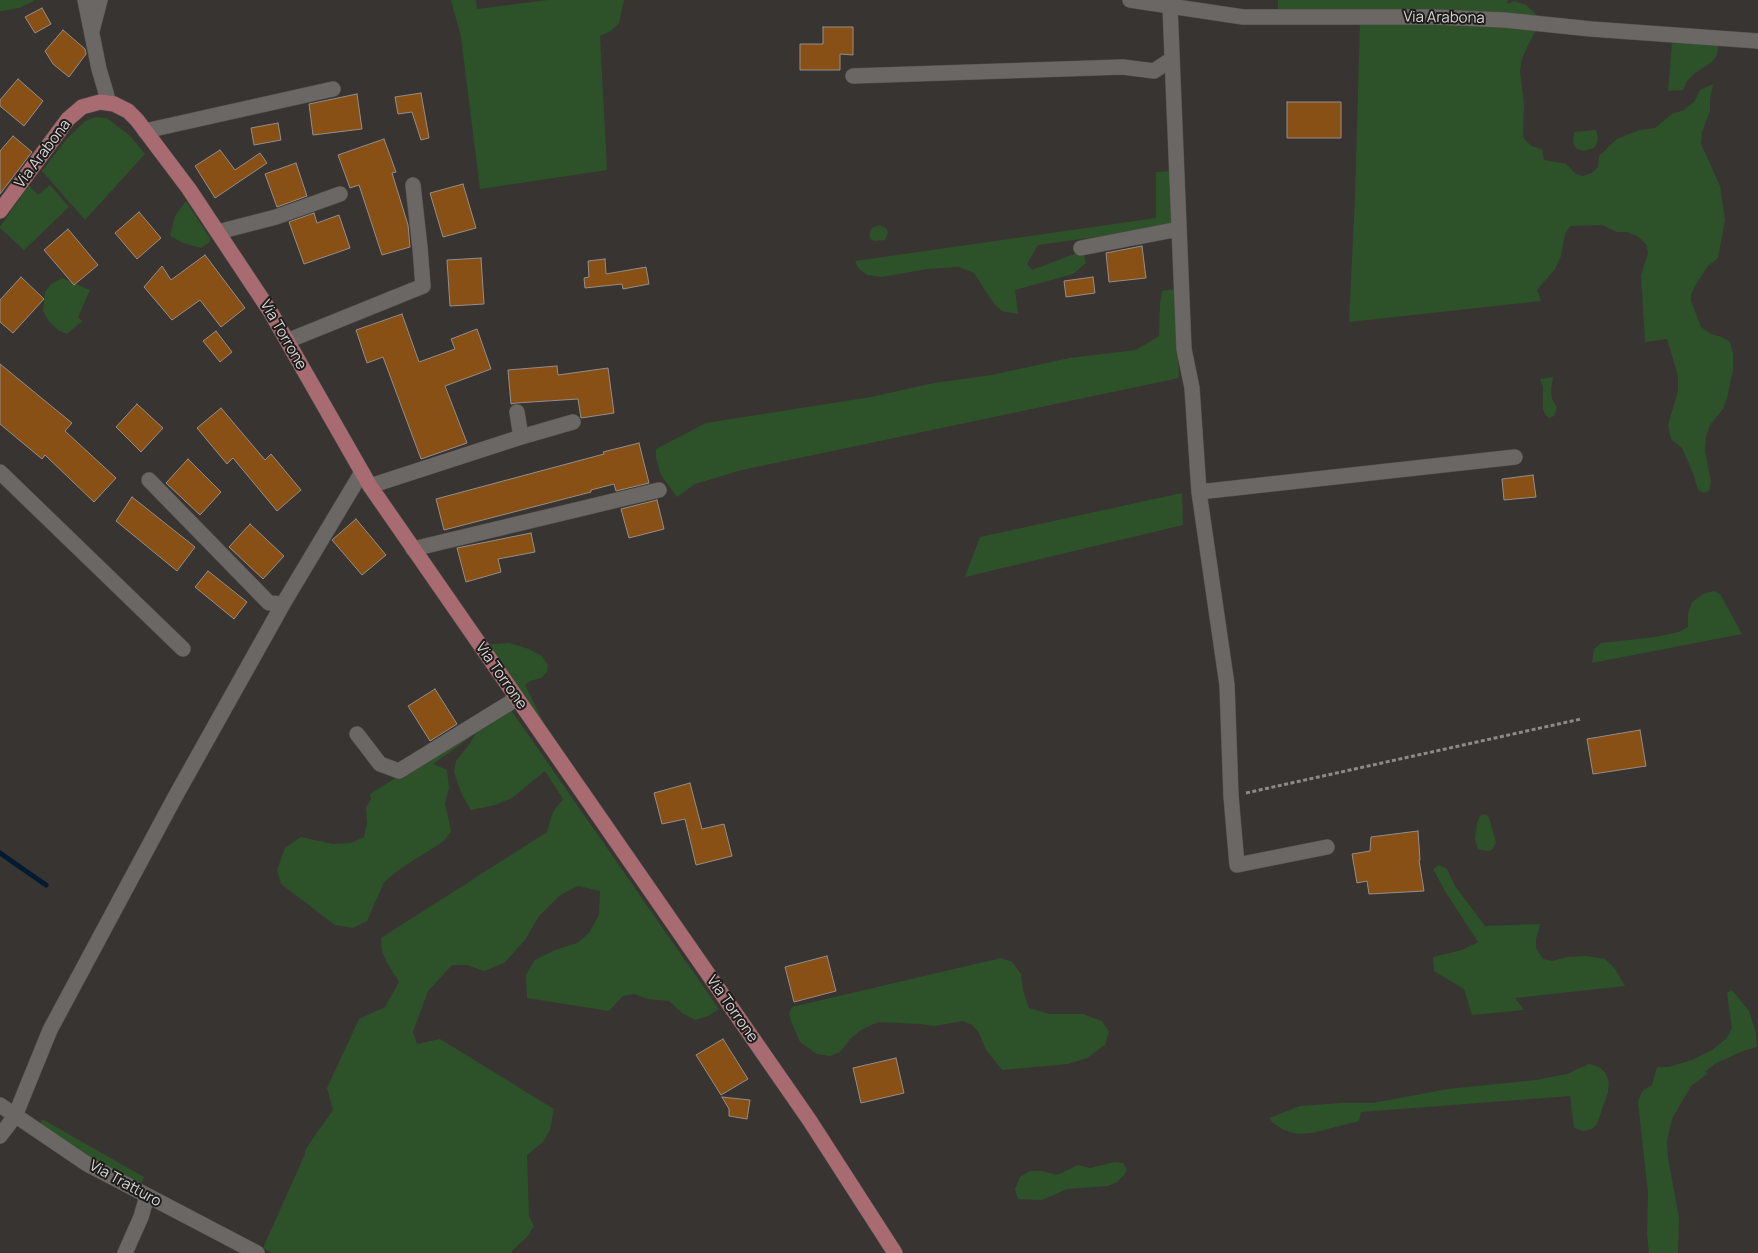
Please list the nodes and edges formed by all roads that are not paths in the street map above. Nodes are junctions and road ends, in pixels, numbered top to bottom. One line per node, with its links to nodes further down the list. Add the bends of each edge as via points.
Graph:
1 (85, 0): 5 (street)
2 (100, 0): 5 (street)
3 (1130, 0): 4 (street, Via Arabona)
4 (1170, 6): 6 (street, Via Arabona, via 1243,17 1504,20); 7 (street)
5 (91, 34): 10 (street)
6 (1758, 41)
7 (1172, 59): 8 (street, via 1154,71 1124,67); 15 (street)
8 (853, 76)
9 (333, 89): 11 (street)
10 (109, 104): 11 (main road, Via Torrone, via 128,111); 14 (main road, Via Arabona, via 100,102 82,107 68,119)
11 (145, 131): 16 (main road, Via Torrone)
12 (412, 185): 18 (street, via 423,286)
13 (340, 194): 16 (street, via 276,217)
14 (0, 211)
15 (1179, 229): 17 (street); 28 (street, via 1184,348 1192,388)
16 (218, 232): 18 (main road, Via Torrone)
17 (1081, 248)
18 (287, 341): 24 (main road, Via Torrone)
19 (517, 412): 21 (street)
20 (573, 422): 21 (street)
21 (521, 437): 26 (street)
22 (1515, 457): 28 (street)
23 (0, 472): 31 (street)
24 (362, 472): 26 (main road, Via Torrone); 30 (street)
25 (149, 480): 30 (street, via 269,603)
26 (370, 486): 29 (main road, Via Torrone)
27 (659, 490): 29 (street)
28 (1199, 492): 34 (street, via 1227,685 1236,864)
29 (413, 549): 32 (main road, Via Torrone)
30 (283, 604): 36 (street, via 50,1030)
31 (183, 649)
32 (516, 699): 33 (street, via 399,770 380,764); 41 (main road, Via Torrone, via 810,1121)
33 (357, 734)
34 (1327, 847)
35 (0, 1106): 36 (street, Via Tratturo)
36 (15, 1116): 37 (street); 38 (street, Via Tratturo, via 88,1164)
37 (0, 1136)
38 (147, 1196): 39 (street); 40 (street, Via Tratturo)
39 (125, 1253)
40 (257, 1253)
41 (895, 1253)

